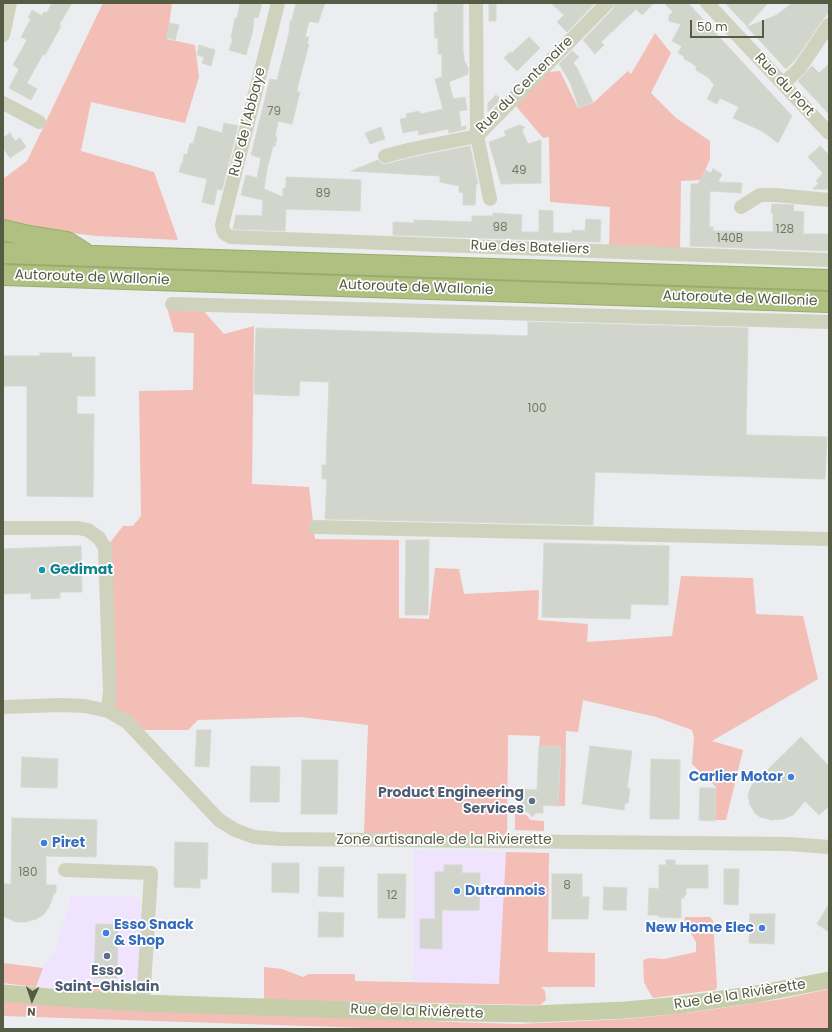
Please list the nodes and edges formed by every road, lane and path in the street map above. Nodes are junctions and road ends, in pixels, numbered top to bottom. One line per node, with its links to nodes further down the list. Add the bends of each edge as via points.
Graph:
1 (10, 3): 7 (street)
2 (278, 3): 18 (street, Rue de l'Abbaye, via 222,225 225,234)
3 (476, 3): 12 (street)
4 (607, 3): 12 (street, Rue du Centenaire)
5 (707, 3): 8 (street, Rue du Port)
6 (829, 25): 8 (street, via 800,69)
7 (3, 35)
8 (783, 84): 11 (street, Rue du Port)
9 (3, 103): 10 (street)
10 (39, 122)
11 (829, 133)
12 (477, 136): 13 (street, Rue du Centenaire); 14 (street)
13 (385, 156)
14 (490, 199)
15 (829, 200): 16 (street, via 760,195)
16 (741, 207)
17 (3, 230): 20 (highway, via 67,242)
18 (232, 237): 21 (street, Rue des Bateliers)
19 (3, 253): 20 (highway, Autoroute de Wallonie)
20 (89, 256): 24 (highway, Autoroute de Wallonie)
21 (829, 260)
22 (3, 275): 23 (highway, Autoroute de Wallonie)
23 (117, 278): 25 (highway, via 51,285); 26 (highway, Autoroute de Wallonie)
24 (829, 280)
25 (3, 286)
26 (829, 302)
27 (172, 304): 28 (street)
28 (829, 322)
29 (316, 527): 31 (street)
30 (3, 528): 33 (street, via 78,528 88,530 99,538 105,548 110,691)
31 (829, 538)
32 (3, 707): 33 (street, Zone artisanale de la Rivierette, via 59,705 85,706)
33 (108, 711): 34 (street, Zone artisanale de la Rivierette, via 127,722 219,820 235,830 254,837 789,844)
34 (829, 847)
35 (65, 870): 38 (street, via 151,872)
36 (829, 980): 38 (main road, Rue de la Rivièrette, via 680,1005 550,1014 500,1015)
37 (3, 993): 38 (main road, Rue de la Rivièrette)
38 (144, 1003)

